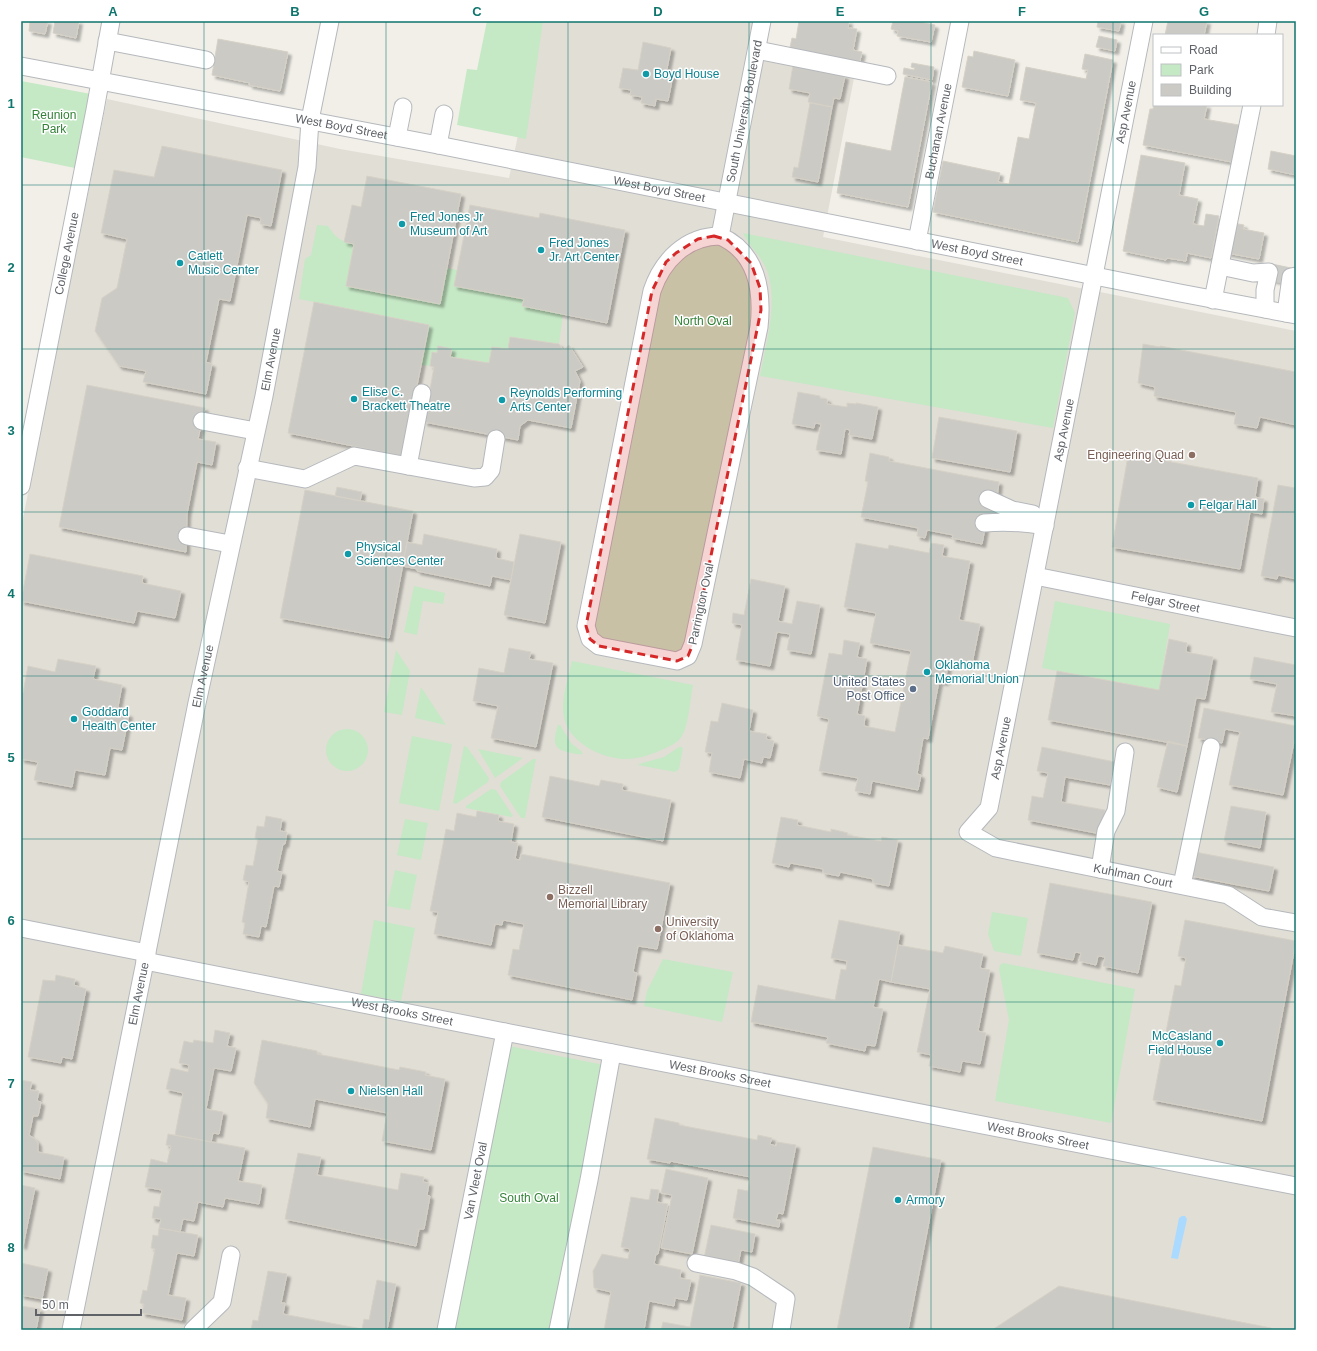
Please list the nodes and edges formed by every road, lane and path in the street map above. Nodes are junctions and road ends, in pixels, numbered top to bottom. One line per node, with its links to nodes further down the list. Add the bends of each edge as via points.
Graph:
1 (111, 21): 8 (street, College Avenue)
2 (330, 21): 18 (street, Elm Avenue)
3 (762, 21): 10 (street, South University Boulevard)
4 (960, 21): 23 (street, Buchanan Avenue)
5 (1144, 21): 9 (street, Asp Avenue)
6 (1268, 21): 7 (street)
7 (1266, 34)
8 (107, 41): 11 (street); 14 (street, College Avenue)
9 (1147, 41): 25 (street, Asp Avenue)
10 (757, 50): 13 (street); 21 (street, South University Boulevard)
11 (206, 60)
12 (21, 66): 14 (street, West Boyd Street)
13 (887, 76)
14 (100, 82): 18 (street, West Boyd Street); 36 (street, College Avenue)
15 (1252, 106): 24 (street)
16 (403, 107): 19 (street)
17 (444, 114): 20 (street)
18 (310, 120): 19 (street, West Boyd Street); 32 (street, Elm Avenue, via 306,167 264,396)
19 (397, 137): 20 (street, West Boyd Street)
20 (438, 145): 21 (street, West Boyd Street)
21 (726, 202): 22 (street); 23 (street, West Boyd Street)
22 (720, 236): 22 (street, Parrington Oval, via 698,239 676,253 655,280 586,626 590,639 599,646 678,661 688,656 693,644 761,310 760,288 751,263 734,244)
23 (917, 241): 25 (street, West Boyd Street)
24 (1220, 266): 27 (street); 28 (street, via 1253,273 1269,272 1265,290)
25 (1094, 276): 27 (street, West Boyd Street); 39 (street, Asp Avenue)
26 (1296, 276): 29 (street, via 1291,277)
27 (1213, 300): 28 (street, West Boyd Street)
28 (1265, 309): 29 (street, West Boyd Street)
29 (1291, 314)
30 (422, 393): 34 (street)
31 (202, 421): 32 (street)
32 (255, 431): 35 (street, Elm Avenue)
33 (496, 440): 34 (street, via 490,470 485,477 474,478)
34 (408, 466): 35 (street, via 354,456 305,479)
35 (247, 468): 42 (street, Elm Avenue)
36 (21, 486)
37 (988, 499): 38 (street)
38 (1024, 517): 39 (street); 40 (street)
39 (1046, 522): 43 (street, Asp Avenue)
40 (984, 523)
41 (187, 536): 42 (street)
42 (230, 544): 52 (street, Elm Avenue)
43 (1035, 576): 44 (street, Felgar Street); 47 (street, Asp Avenue, via 989,808)
44 (1296, 628)
45 (1211, 747): 49 (street)
46 (1125, 752): 48 (street, via 1116,811 1106,831)
47 (968, 832): 48 (street, Kuhlman Court, via 996,848)
48 (1100, 869): 49 (street, Kuhlman Court)
49 (1182, 885): 50 (street, Kuhlman Court, via 1228,895 1262,917)
50 (1296, 923)
51 (21, 928): 52 (street, West Brooks Street)
52 (146, 957): 53 (street, West Brooks Street); 58 (street, Elm Avenue)
53 (505, 1032): 54 (street, West Brooks Street); 60 (street, Van Vleet Oval)
54 (612, 1053): 55 (street, West Brooks Street); 61 (street)
55 (1296, 1186)
56 (231, 1255): 59 (street, via 222,1302)
57 (696, 1263): 62 (street, via 753,1277 786,1299)
58 (71, 1330)
59 (193, 1330)
60 (446, 1330)
61 (558, 1330)
62 (781, 1330)

